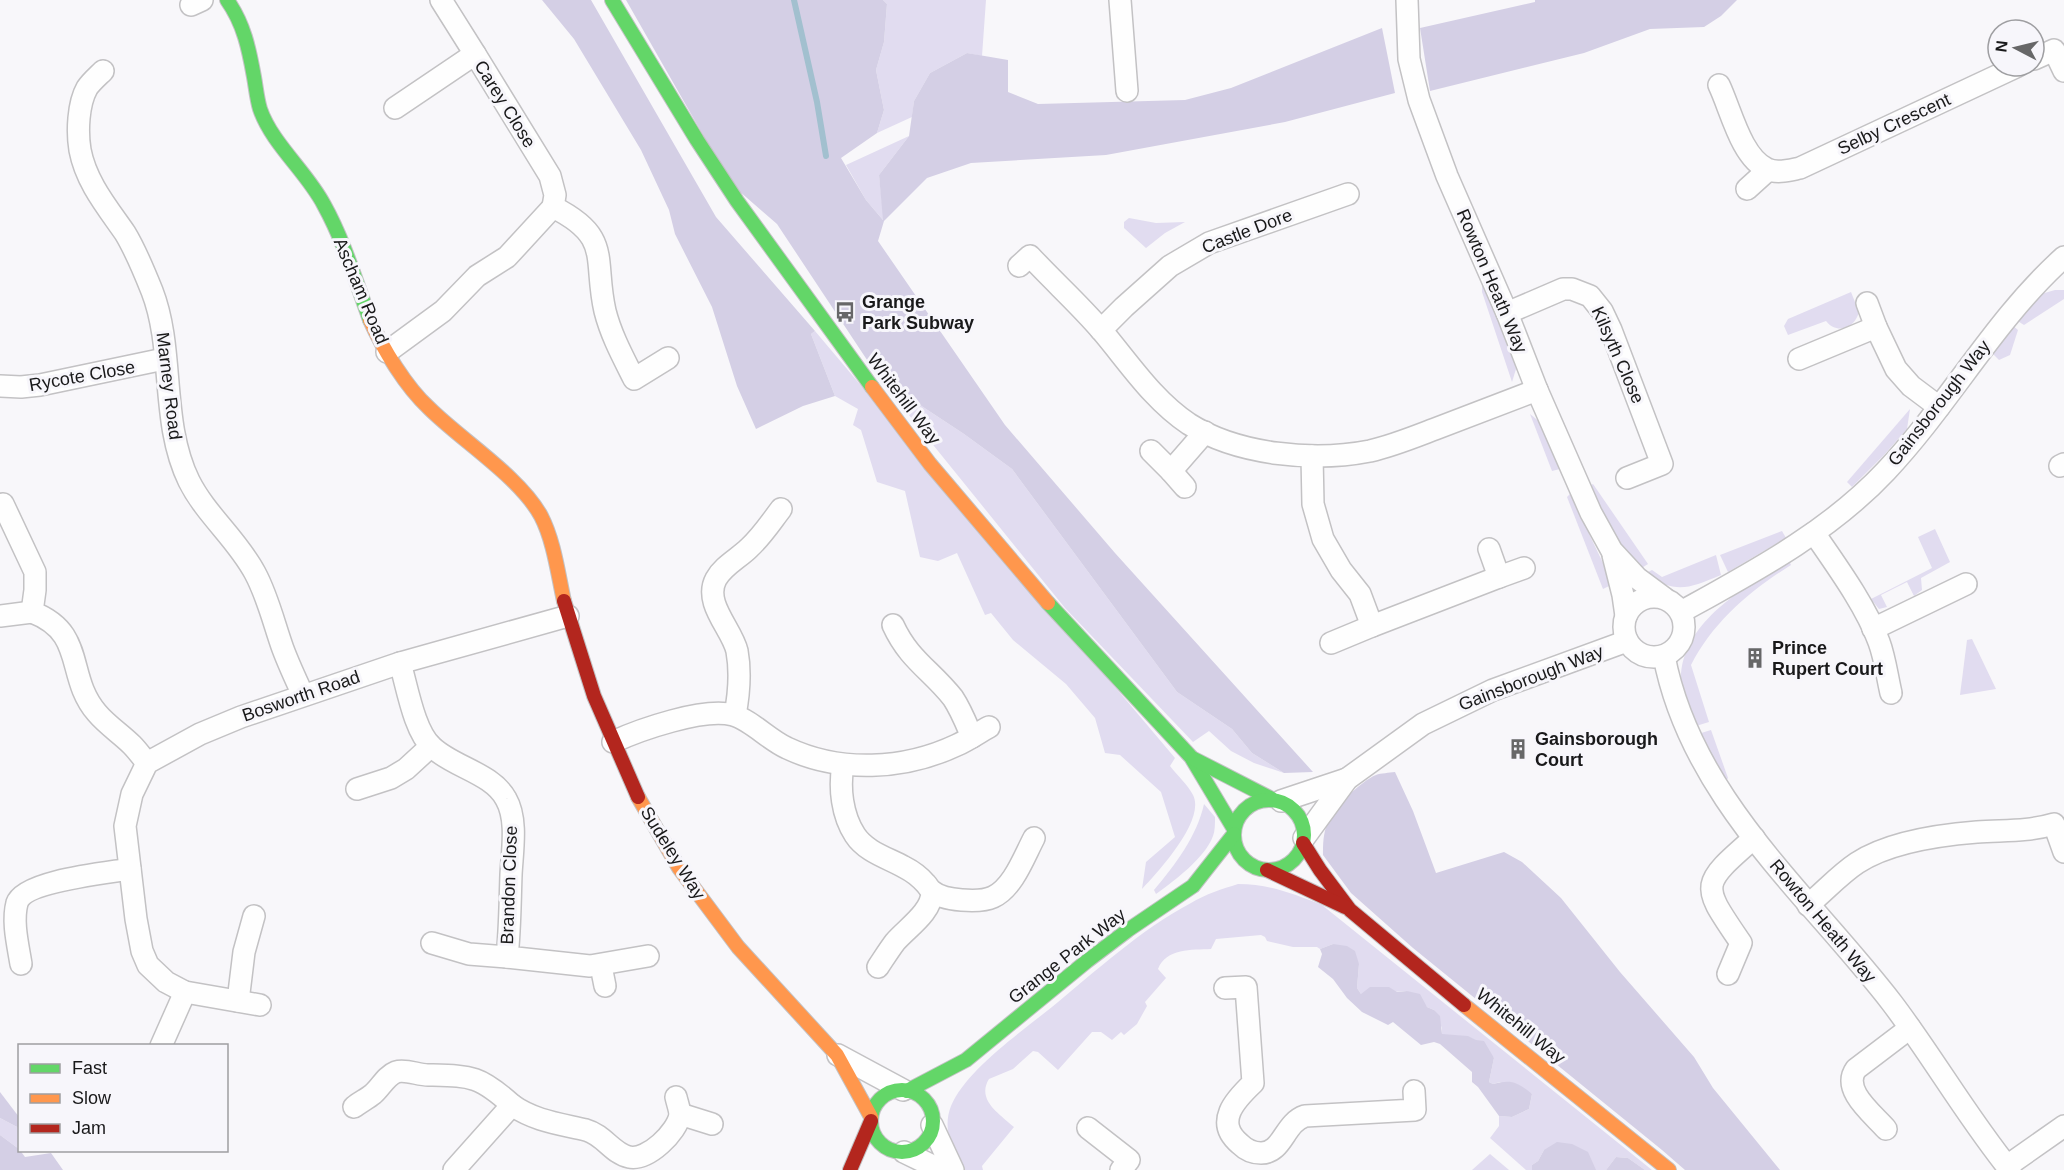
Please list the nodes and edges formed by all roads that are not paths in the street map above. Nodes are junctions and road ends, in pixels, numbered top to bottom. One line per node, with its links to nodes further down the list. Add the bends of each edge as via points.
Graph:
1 (227, 0): 24 (street, Ascham Road, via 243,32 264,120 324,204 371,323)
2 (441, 0): 7 (street)
3 (612, 0): 63 (street, Whitehill Way, via 737,201 930,464 1068,627)
4 (1120, 0): 12 (street)
5 (1407, 0): 21 (street, Rowton Heath Way, via 1409,59 1419,100 1447,176)
6 (2059, 47): 9 (street)
7 (475, 54): 13 (street, Carey Close); 17 (street, Carey Close, via 550,176 555,195)
8 (103, 71): 26 (street, Marney Road, via 87,87 81,106 80,151 96,193 126,235 153,293 162,327)
9 (2064, 71)
10 (1992, 78): 14 (street, Selby Crescent, via 1800,168)
11 (1719, 85): 14 (street, via 1743,142 1753,158)
12 (1127, 91)
13 (395, 108)
14 (1768, 170): 15 (street)
15 (1747, 189)
16 (1348, 194): 23 (street, Castle Dore, via 1209,243 1170,266)
17 (553, 207): 24 (street, via 507,257 477,276 443,311); 25 (street, via 576,220 594,240 603,303 627,386)
18 (2062, 262): 30 (street, Gainsborough Way, via 2009,314)
19 (1019, 266): 23 (street, via 1030,256)
20 (1867, 303): 22 (street)
21 (1507, 313): 29 (street, Rowton Heath Way); 35 (street, Kilsyth Close, via 1563,289 1585,293 1597,303 1662,464)
22 (1876, 327): 27 (street); 30 (street, via 1896,369)
23 (1101, 330): 31 (street, via 1167,405)
24 (387, 352): 49 (street, Ascham Road, via 427,407 518,486 533,504 546,527)
25 (668, 358)
26 (164, 359): 28 (street, Rycote Close, via 40,385); 59 (street, Marney Road, via 178,452 189,481 255,572)
27 (1799, 359)
28 (0, 386)
29 (1537, 390): 33 (street, via 1372,450); 41 (street, Rowton Heath Way, via 1594,521)
30 (1939, 407): 39 (street, Gainsborough Way, via 1885,472)
31 (1205, 432): 33 (street, via 1254,450); 34 (street)
32 (1151, 452): 34 (street)
33 (1312, 456): 52 (street, via 1313,504 1323,539 1360,594)
34 (1171, 471): 36 (street)
35 (1627, 477)
36 (1185, 487)
37 (3, 504): 46 (street, via 35,572)
38 (781, 509): 60 (street, via 760,537 715,580 714,602 736,650 739,669)
39 (1814, 533): 47 (street, Gainsborough Way); 53 (street, via 1845,577)
40 (1489, 549): 43 (street)
41 (1612, 551): 45 (street, Rowton Heath Way, via 1637,578); 50 (street, Rowton Heath Way)
42 (1524, 568): 43 (street)
43 (1499, 577): 52 (street)
44 (1966, 584): 53 (street)
45 (1664, 598): 47 (street); 50 (street, via 1643,599)
46 (32, 612): 48 (street); 64 (street, via 64,633 82,690 96,713)
47 (1681, 612): 56 (street, via 1683,638 1676,649)
48 (0, 616)
49 (568, 616): 57 (street, Bosworth Road); 61 (street, Sudeley Way)
50 (1626, 616): 54 (street)
51 (893, 625): 65 (street, via 910,654 980,732 957,745 916,759)
52 (1372, 626): 55 (street)
53 (1873, 629): 58 (street)
54 (1627, 641): 56 (street, via 1645,657); 66 (street, Gainsborough Way, via 1448,710 1404,736)
55 (1331, 643)
56 (1664, 656): 72 (street, Rowton Heath Way, via 1676,702 1693,743 1714,782)
57 (400, 663): 59 (street, Bosworth Road); 62 (street, Brandon Close, via 418,726)
58 (1891, 693)
59 (303, 695): 64 (street, Bosworth Road, via 200,734)
60 (735, 715): 61 (street, via 706,714); 65 (street, via 786,747 810,758)
61 (613, 742): 96 (street, Sudeley Way, via 660,836 705,904 757,969)
62 (431, 746): 67 (street, via 391,778); 86 (street, Brandon Close, via 498,788 506,800 512,839)
63 (1191, 757): 68 (street, Whitehill Way); 70 (street, Whitehill Way)
64 (147, 763): 75 (street, via 125,816)
65 (843, 765): 80 (street, via 842,800 856,837 916,875)
66 (1347, 779): 68 (street, Gainsborough Way); 73 (street, Gainsborough Way)
67 (357, 789)
68 (1276, 800): 70 (street, via 1260,800 1244,809); 73 (street, via 1299,815)
69 (2059, 822): 74 (street); 81 (street, via 2030,831 1928,838 1880,851 1839,876)
70 (1234, 831): 76 (street, via 1240,855 1251,866); 79 (street, Grange Park Way)
71 (1034, 838): 80 (street, via 1003,892 992,898 965,900)
72 (1754, 838): 81 (street, Rowton Heath Way); 89 (street, via 1717,871 1711,885 1712,899 1749,941)
73 (1304, 840): 76 (street, via 1293,861); 82 (street, Whitehill Way, via 1320,870)
74 (2064, 852)
75 (130, 869): 87 (street, via 43,885 22,895 16,916); 91 (street, via 136,920 148,965 166,982)
76 (1265, 870): 77 (street); 82 (street, Whitehill Way)
77 (1236, 874)
78 (1212, 880): 79 (street, Grange Park Way)
79 (1194, 886): 97 (street, Grange Park Way, via 1087,961)
80 (932, 892): 88 (street, via 924,910)
81 (1808, 905): 94 (street, Rowton Heath Way)
82 (1350, 910): 119 (street, Whitehill Way)
83 (254, 916): 92 (street, via 244,952)
84 (432, 944): 86 (street, Brandon Close, via 469,954)
85 (648, 956): 86 (street, Brandon Close, via 603,976 590,966)
86 (507, 957)
87 (21, 964)
88 (878, 967)
89 (1728, 974)
90 (1225, 988): 112 (street, via 1256,986 1253,1083 1234,1101 1227,1119 1232,1136)
91 (185, 992): 92 (street); 95 (street)
92 (238, 1001): 93 (street)
93 (260, 1005)
94 (1911, 1029): 109 (street, via 1856,1069 1852,1077 1856,1094); 113 (street, Rowton Heath Way)
95 (162, 1044)
96 (837, 1055): 99 (street, Sudeley Way); 104 (street, Sudeley Way)
97 (966, 1060): 98 (street, Grange Park Way); 99 (street, Grange Park Way)
98 (950, 1087)
99 (905, 1091): 104 (street, via 882,1098); 105 (street, via 924,1100)
100 (943, 1099): 105 (street)
101 (1421, 1103): 112 (street, via 1305,1116 1290,1126 1279,1144)
102 (512, 1105): 103 (street, via 474,1079 398,1071); 106 (street, via 555,1124 597,1134 629,1157 649,1153 672,1130 678,1105); 114 (street)
103 (354, 1107)
104 (871, 1119): 110 (street, via 879,1143); 115 (street)
105 (932, 1122): 110 (street, via 931,1132 922,1145); 117 (street)
106 (712, 1124)
107 (2064, 1126): 113 (street)
108 (1088, 1128): 118 (street, via 1129,1160)
109 (1886, 1129)
110 (902, 1152): 111 (street); 116 (street)
111 (883, 1160)
112 (1260, 1162)
113 (2009, 1168)
114 (454, 1170)
115 (850, 1170)
116 (941, 1170)
117 (953, 1170)
118 (1120, 1170)
119 (1669, 1170)

